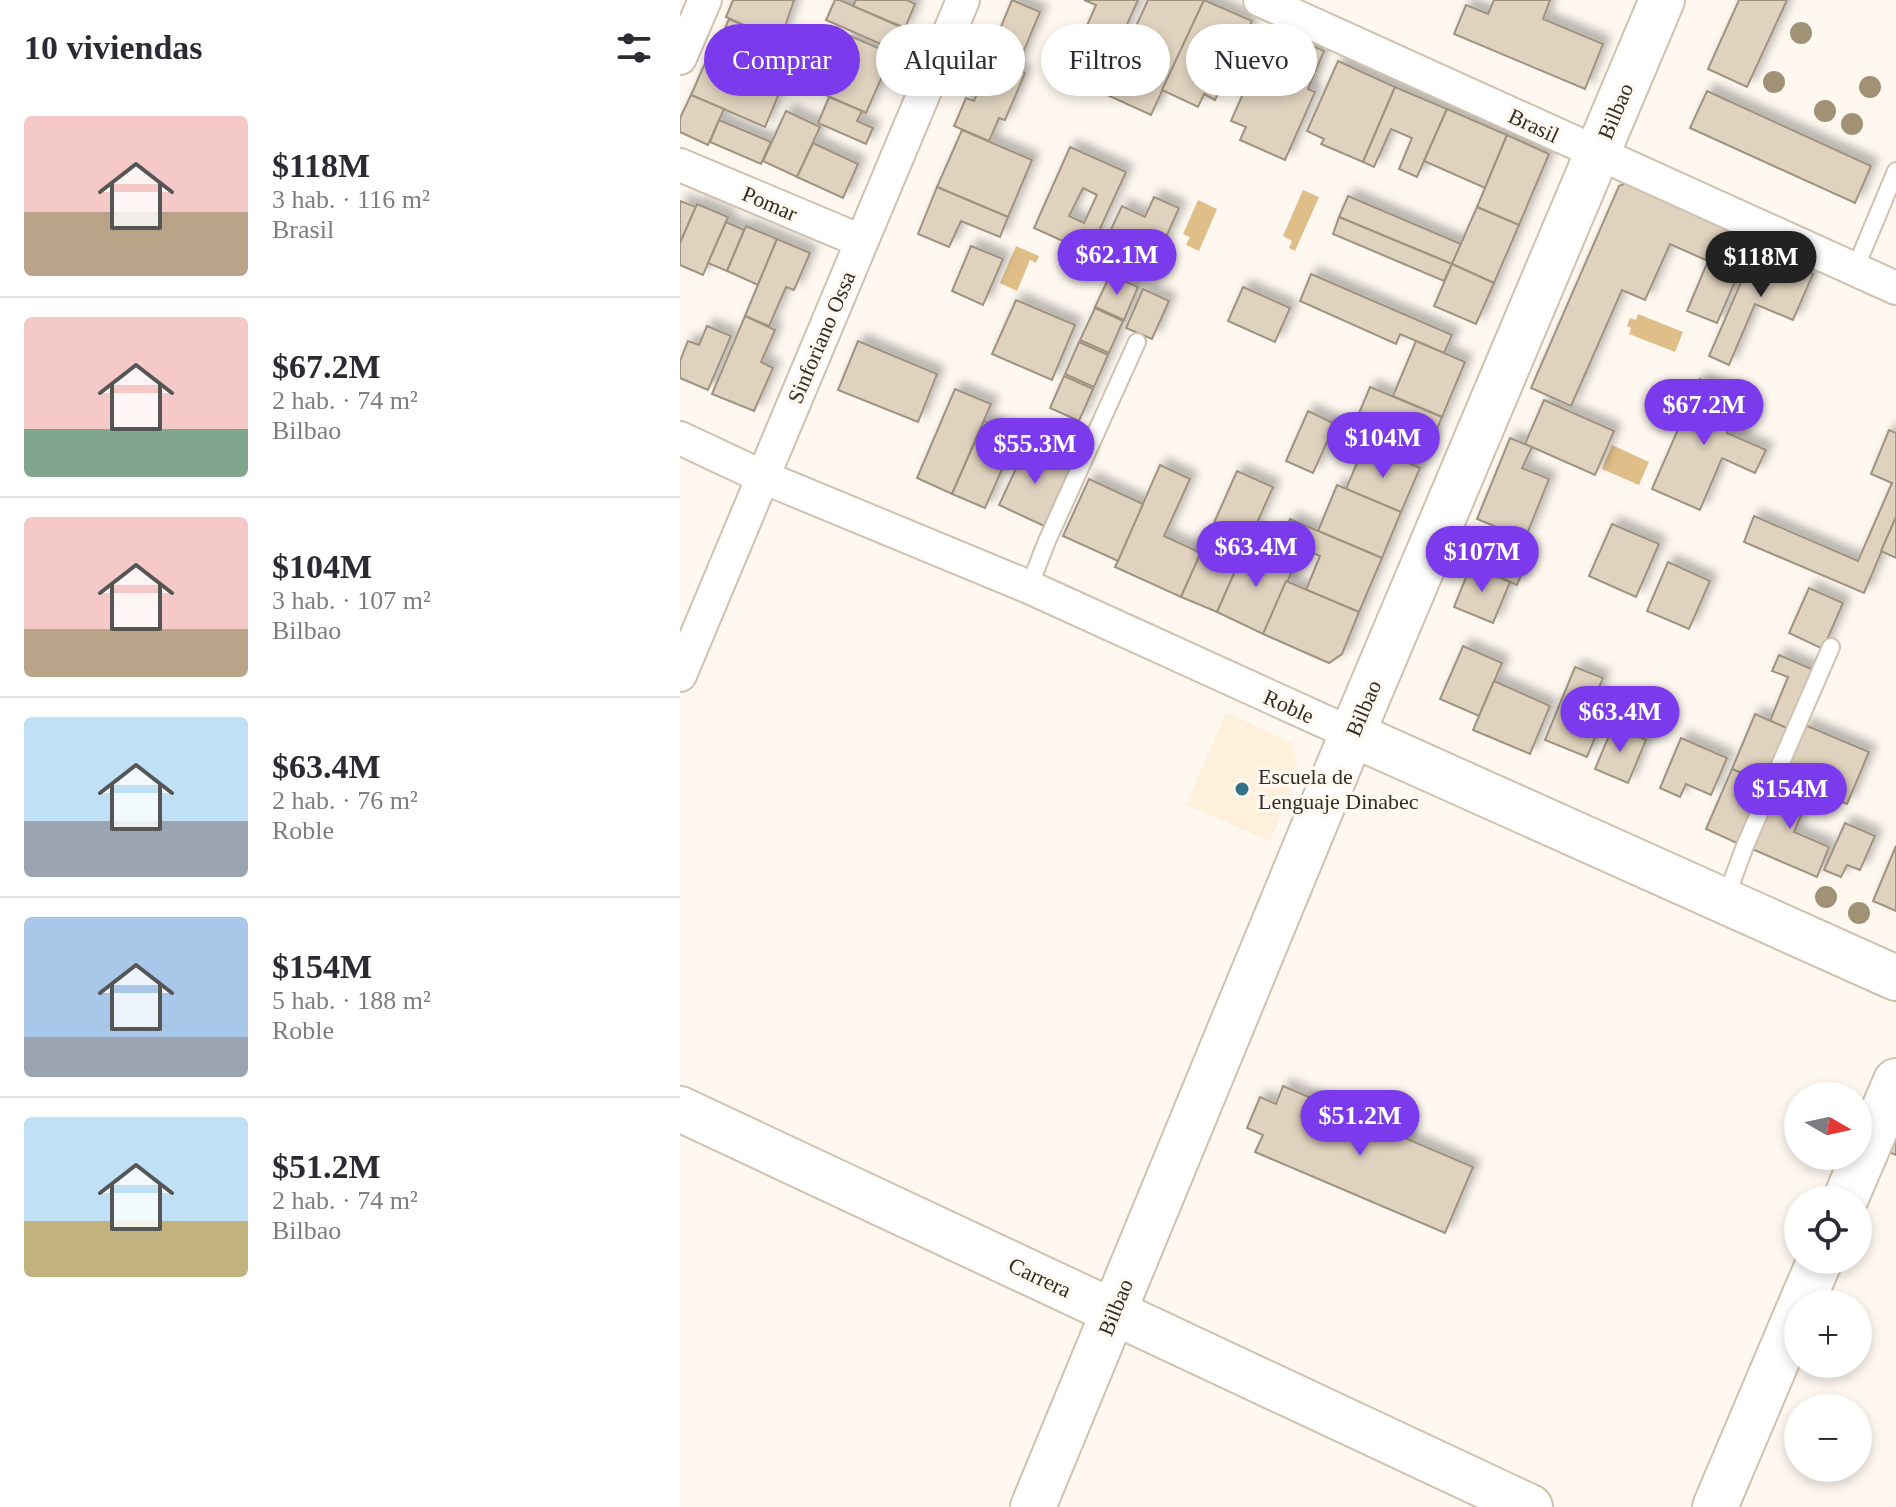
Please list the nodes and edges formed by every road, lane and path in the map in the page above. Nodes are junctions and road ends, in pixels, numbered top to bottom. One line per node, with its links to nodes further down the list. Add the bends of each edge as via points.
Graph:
1 (705, 0): 5 (street)
2 (963, 0): 9 (street, Sinforiano Ossa)
3 (1260, 0): 6 (street, Brasil)
4 (1662, 0): 6 (street, Bilbao)
5 (680, 58)
6 (1597, 154): 10 (street, Brasil); 18 (street, Bilbao)
7 (680, 165): 9 (street, Pomar)
8 (1896, 171): 10 (lane)
9 (861, 241): 14 (street, Sinforiano Ossa)
10 (1855, 269): 11 (street, Brasil)
11 (1896, 288)
12 (1137, 342): 15 (lane)
13 (680, 438): 14 (street, Roble)
14 (763, 477): 15 (street, Roble); 17 (street, Sinforiano Ossa)
15 (1029, 587): 18 (street, Roble)
16 (1831, 647): 19 (lane)
17 (680, 675)
18 (1352, 734): 19 (street, Roble); 24 (street, Bilbao)
19 (1724, 902): 20 (street, Roble)
20 (1896, 978)
21 (1896, 1081): 23 (street)
22 (680, 1109): 24 (street, Carrera)
23 (1851, 1186)
24 (1113, 1311): 26 (street, Bilbao); 27 (street, Carrera)
25 (1784, 1344): 28 (street)
26 (1033, 1507)
27 (1530, 1507)
28 (1715, 1507)

